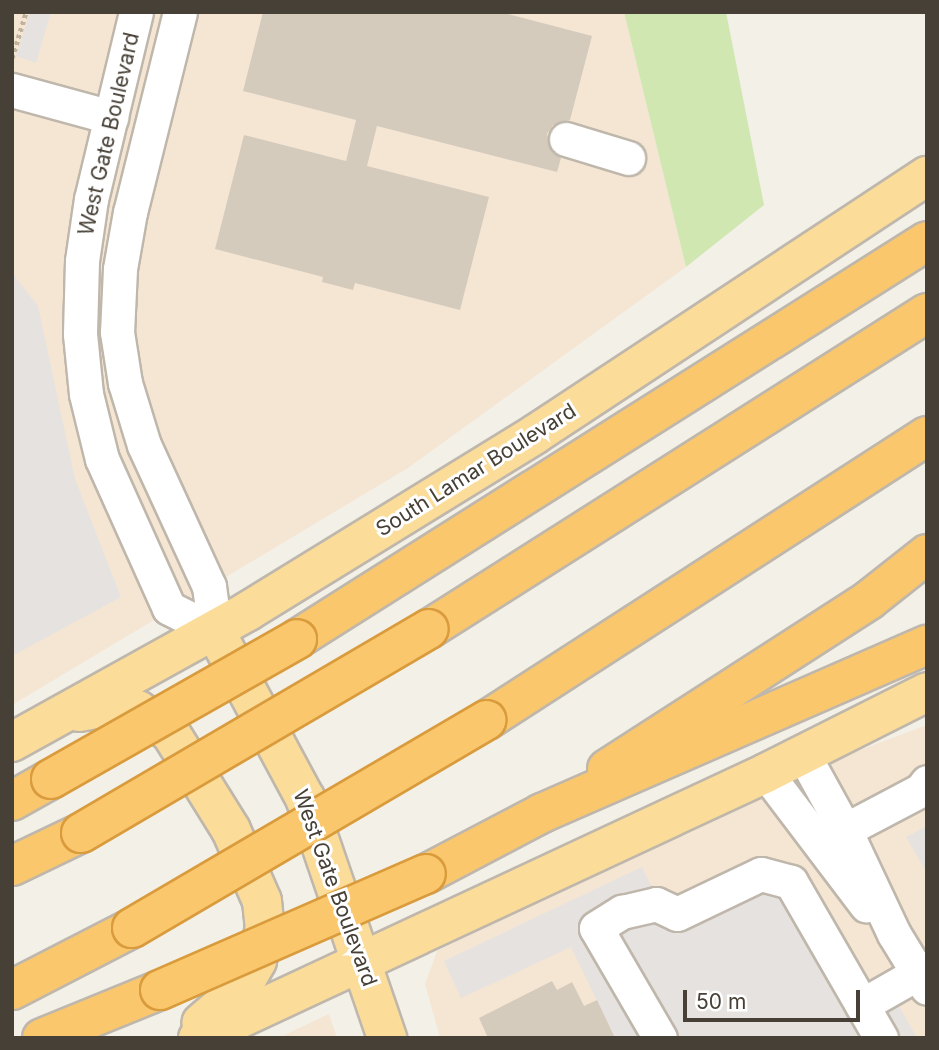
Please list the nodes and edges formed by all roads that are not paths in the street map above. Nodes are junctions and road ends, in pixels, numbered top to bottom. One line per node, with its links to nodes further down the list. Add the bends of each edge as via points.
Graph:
1 (136, 12): 4 (street, West Gate Boulevard)
2 (180, 12): 12 (street, West Gate Boulevard, via 130,212 120,269 117,332 125,383 144,445 209,586)
3 (12, 90): 4 (street)
4 (111, 117): 12 (street, West Gate Boulevard, via 90,199 82,261 80,334 86,394 102,459 169,608)
5 (566, 139): 6 (street)
6 (628, 158)
7 (927, 176): 12 (main road, South Lamar Boulevard, via 534,435)
8 (927, 242): 20 (highway, bridge, via 298,639)
9 (927, 313): 23 (highway, bridge, via 330,691 81,833)
10 (927, 436): 27 (highway, bridge, via 487,720 260,857)
11 (927, 554): 21 (highway, via 869,600)
12 (215, 631): 15 (main road, South Lamar Boulevard); 25 (main road, West Gate Boulevard, via 305,798)
13 (927, 645): 21 (highway)
14 (922, 697): 17 (main road)
15 (61, 716): 16 (main road, South Lamar Boulevard); 30 (main road, via 112,706 138,710 170,732 231,830 262,901 265,928 257,961 241,989)
16 (12, 742)
17 (803, 754): 18 (main road); 22 (street)
18 (766, 773): 24 (street, via 858,897); 25 (main road)
19 (924, 786): 22 (street)
20 (12, 802)
21 (542, 813): 29 (highway, bridge, via 426,874)
22 (845, 830): 24 (street)
23 (12, 866)
24 (894, 934): 26 (street)
25 (365, 963): 31 (main road); 32 (main road, West Gate Boulevard)
26 (924, 977): 28 (street)
27 (12, 990)
28 (862, 1005): 33 (street, via 791,882 761,874 677,914 656,904 622,912 596,928); 34 (street)
29 (42, 1038)
30 (183, 1038)
31 (198, 1038)
32 (387, 1038)
33 (660, 1038)
34 (881, 1038)

